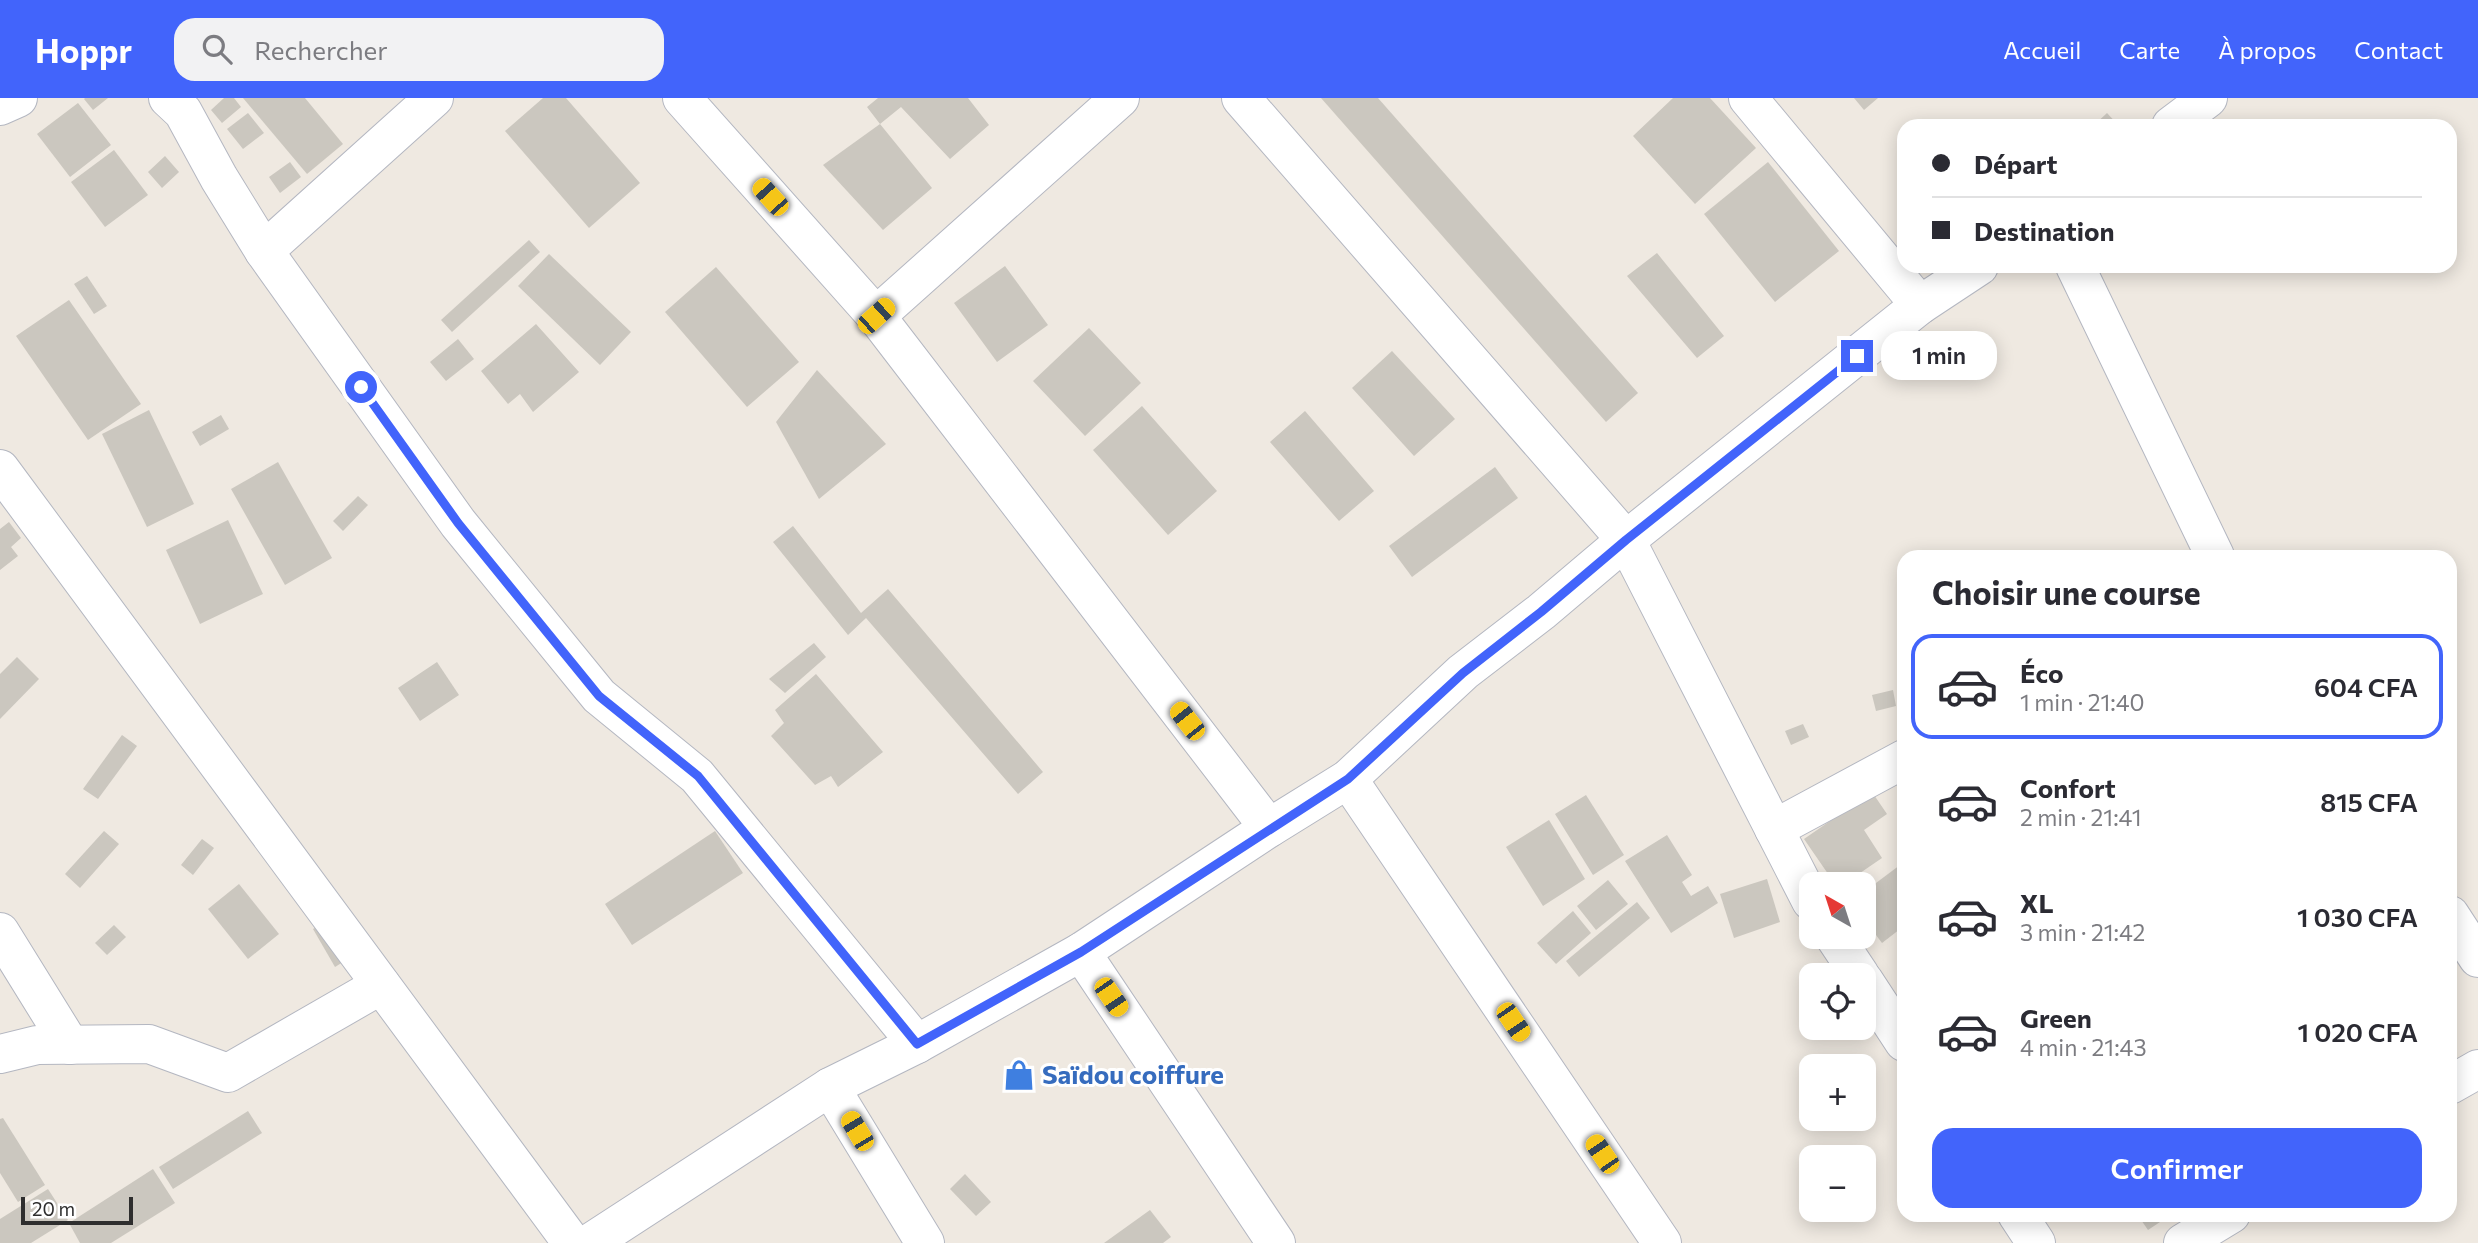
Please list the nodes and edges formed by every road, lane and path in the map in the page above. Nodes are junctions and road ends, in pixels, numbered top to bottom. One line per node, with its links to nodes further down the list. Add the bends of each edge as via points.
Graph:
1 (18, 98): 9 (street)
2 (168, 98): 11 (street, via 183,112)
3 (434, 98): 11 (street)
4 (681, 98): 15 (street)
5 (1120, 98): 15 (street)
6 (1241, 98): 17 (street)
7 (1748, 98): 14 (street)
8 (2208, 98): 10 (street)
9 (0, 106)
10 (2180, 119)
11 (264, 251): 31 (street, via 458,523 599,696 698,776)
12 (1969, 273): 14 (street)
13 (2078, 273): 18 (street)
14 (1920, 306): 17 (street)
15 (876, 316): 21 (street)
16 (0, 469): 28 (street)
17 (1626, 540): 20 (street, via 1463,673); 22 (street)
18 (2211, 550)
19 (1897, 763): 22 (street)
20 (1348, 779): 21 (street); 43 (street)
21 (1269, 828): 26 (street)
22 (1774, 829): 23 (street)
23 (1799, 878)
24 (2457, 926): 27 (street)
25 (0, 932): 32 (street)
26 (1081, 952): 31 (street); 42 (street)
27 (2478, 958)
28 (381, 985): 32 (street, via 228,1073 149,1044); 39 (street)
29 (1876, 999): 30 (street)
30 (1897, 1031)
31 (917, 1044): 36 (street)
32 (70, 1045): 33 (street, via 37,1045)
33 (0, 1054)
34 (2478, 1069): 35 (street)
35 (2457, 1081)
36 (830, 1087): 40 (street); 41 (street)
37 (2022, 1222): 44 (street)
38 (2218, 1222): 45 (street)
39 (572, 1243)
40 (590, 1243)
41 (925, 1243)
42 (1276, 1243)
43 (1662, 1243)
44 (2036, 1243)
45 (2183, 1243)

